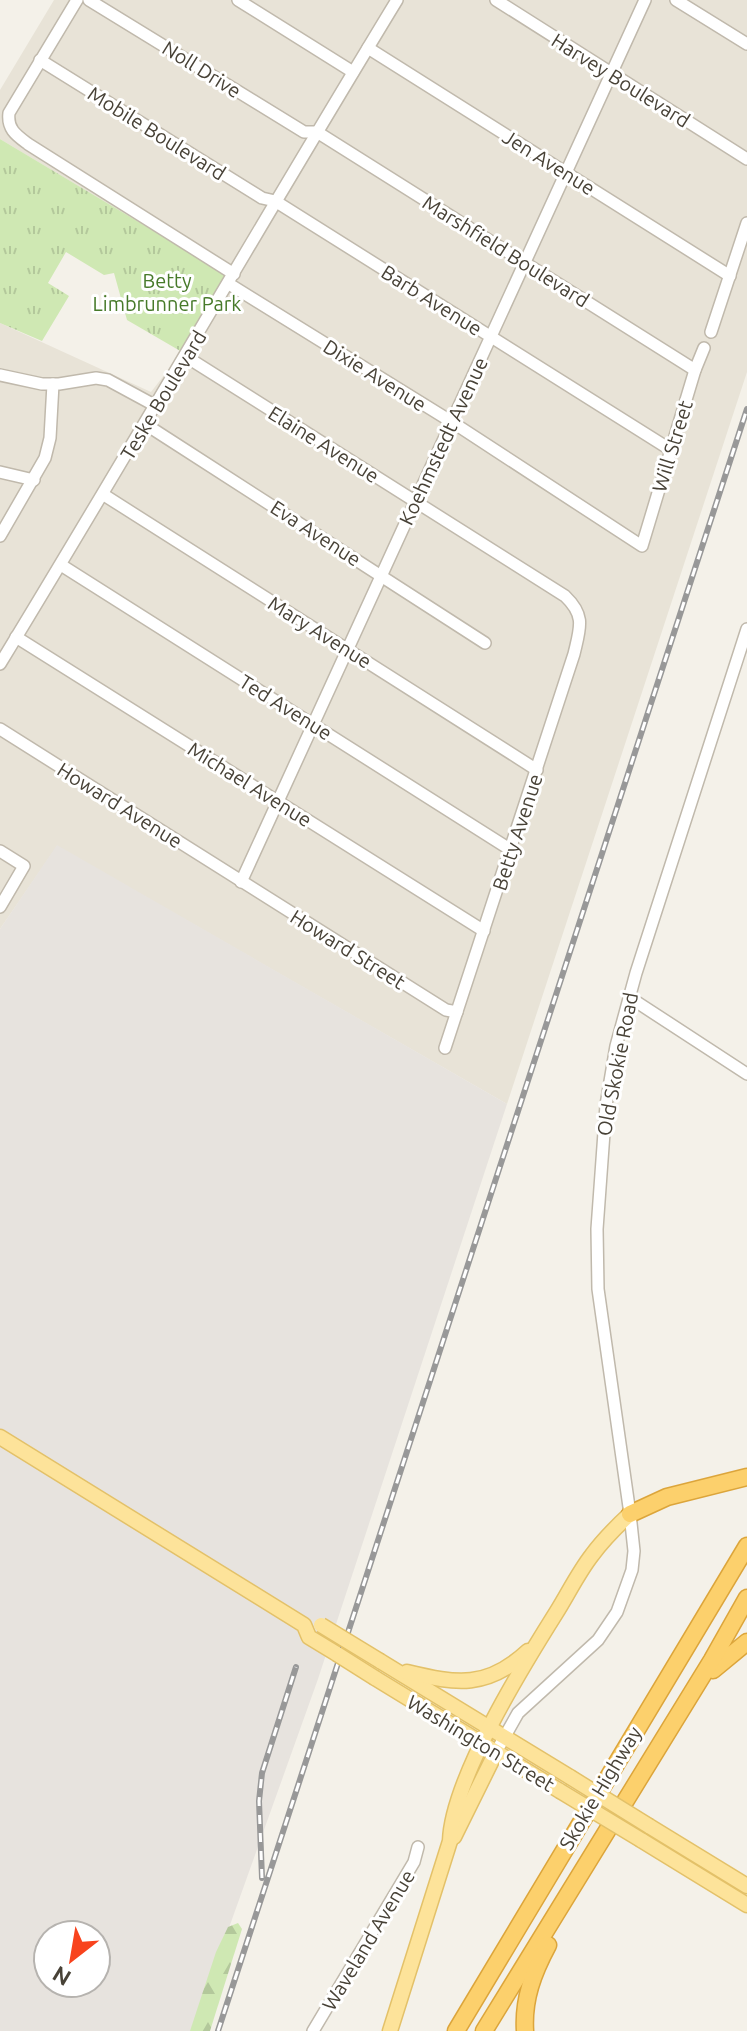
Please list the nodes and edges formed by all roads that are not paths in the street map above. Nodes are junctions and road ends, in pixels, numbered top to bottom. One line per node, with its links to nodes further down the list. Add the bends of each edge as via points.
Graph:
1 (77, 0): 10 (street)
2 (89, 0): 13 (street, Noll Drive, via 304,132)
3 (238, 0): 11 (street)
4 (496, 0): 12 (street, Harvey Boulevard)
5 (645, 0): 12 (street, Koehmstedt Avenue)
6 (676, 0): 8 (street)
7 (391, 2): 9 (street, Teske Boulevard)
8 (747, 44)
9 (368, 48): 11 (street, Teske Boulevard); 15 (street, Jen Avenue)
10 (40, 60): 16 (street, Mobile Boulevard, via 262,198); 20 (street, Dixie Avenue, via 9,113 14,134)
11 (353, 72): 13 (street, Teske Boulevard)
12 (611, 73): 14 (street, Harvey Boulevard); 15 (street, Koehmstedt Avenue)
13 (317, 132): 16 (street, Teske Boulevard); 18 (street, Marshfield Boulevard)
14 (747, 159)
15 (566, 173): 18 (street, Koehmstedt Avenue); 19 (street, Jen Avenue)
16 (275, 201): 20 (street, Teske Boulevard); 22 (street, Barb Avenue)
17 (747, 223): 19 (street)
18 (524, 263): 22 (street, Koehmstedt Avenue); 25 (street, Marshfield Boulevard)
19 (730, 276): 21 (street)
20 (231, 279): 24 (street, Teske Boulevard); 29 (street, Dixie Avenue)
21 (711, 332)
22 (491, 336): 29 (street, Koehmstedt Avenue); 31 (street, Barb Avenue)
23 (704, 348): 25 (street, Will Street)
24 (185, 356): 28 (street, Teske Boulevard); 35 (street, Elaine Avenue)
25 (695, 370): 31 (street, Will Street)
26 (0, 375): 27 (street)
27 (53, 384): 28 (street, via 108,380); 33 (street, via 50,438)
28 (156, 406): 30 (street, Teske Boulevard)
29 (452, 422): 35 (street, Koehmstedt Avenue); 37 (street, Dixie Avenue)
30 (145, 424): 34 (street, Teske Boulevard); 39 (street, Eva Avenue)
31 (671, 450): 37 (street, Will Street)
32 (0, 472): 33 (street)
33 (34, 480): 36 (street)
34 (104, 495): 38 (street, Teske Boulevard); 44 (street, Mary Avenue)
35 (415, 501): 39 (street, Koehmstedt Avenue); 40 (street, Elaine Avenue, via 565,596)
36 (0, 536)
37 (642, 546)
38 (61, 565): 42 (street, Teske Boulevard); 46 (street, Ted Avenue)
39 (382, 576): 43 (street, Eva Avenue); 44 (street, Koehmstedt Avenue)
40 (579, 615): 48 (street, Betty Avenue, via 574,654)
41 (747, 629): 55 (street, Old Skokie Road)
42 (16, 637): 45 (street, Teske Boulevard); 49 (street, Michael Avenue)
43 (485, 643)
44 (348, 650): 46 (street, Koehmstedt Avenue); 48 (street, Mary Avenue)
45 (0, 664)
46 (313, 725): 49 (street, Koehmstedt Avenue); 50 (street, Ted Avenue)
47 (0, 729): 52 (street, Howard Avenue)
48 (537, 770): 50 (street, Betty Avenue)
49 (278, 802): 52 (street, Koehmstedt Avenue); 54 (street, Michael Avenue)
50 (511, 850): 54 (street, Betty Avenue)
51 (0, 851): 53 (street, via 24,866)
52 (241, 882): 56 (street, Howard Street)
53 (0, 907)
54 (484, 931): 56 (street, Betty Avenue)
55 (629, 997): 58 (street); 61 (street, Old Skokie Road, via 606,1105 596,1255 600,1322)
56 (457, 1012): 57 (street, Betty Avenue)
57 (445, 1048)
58 (747, 1074)
59 (0, 1437): 64 (main road, Washington Street)
60 (747, 1477): 61 (highway, via 667,1497)
61 (630, 1514): 66 (main road, via 590,1558); 70 (street, Old Skokie Road, via 632,1570 617,1612 598,1640 518,1713)
62 (747, 1546): 80 (highway, Skokie Highway)
63 (747, 1598): 68 (highway, Skokie Highway)
64 (304, 1625): 67 (main road, Washington Street, bridge, via 315,1622); 71 (main road, Washington Street, bridge, via 309,1637)
65 (747, 1642): 68 (highway, via 707,1676)
66 (537, 1643): 67 (main road, via 507,1669 473,1682); 69 (main road)
67 (394, 1670): 69 (main road, Washington Street)
68 (682, 1709): 73 (highway, Skokie Highway)
69 (491, 1729): 70 (main road, Washington Street); 71 (main road)
70 (504, 1737): 72 (street, Old Skokie Road); 76 (main road, Washington Street, bridge)
71 (482, 1743): 72 (main road, Washington Street); 74 (main road, via 465,1782)
72 (496, 1752): 74 (main road); 77 (main road, Washington Street, bridge)
73 (608, 1831): 81 (highway, Skokie Highway); 82 (highway, via 536,1968 526,2001)
74 (450, 1841): 79 (main road)
75 (418, 1847): 78 (street, Waveland Avenue)
76 (747, 1886)
77 (747, 1905)
78 (313, 2031)
79 (390, 2031)
80 (456, 2031)
81 (484, 2031)
82 (525, 2031)

